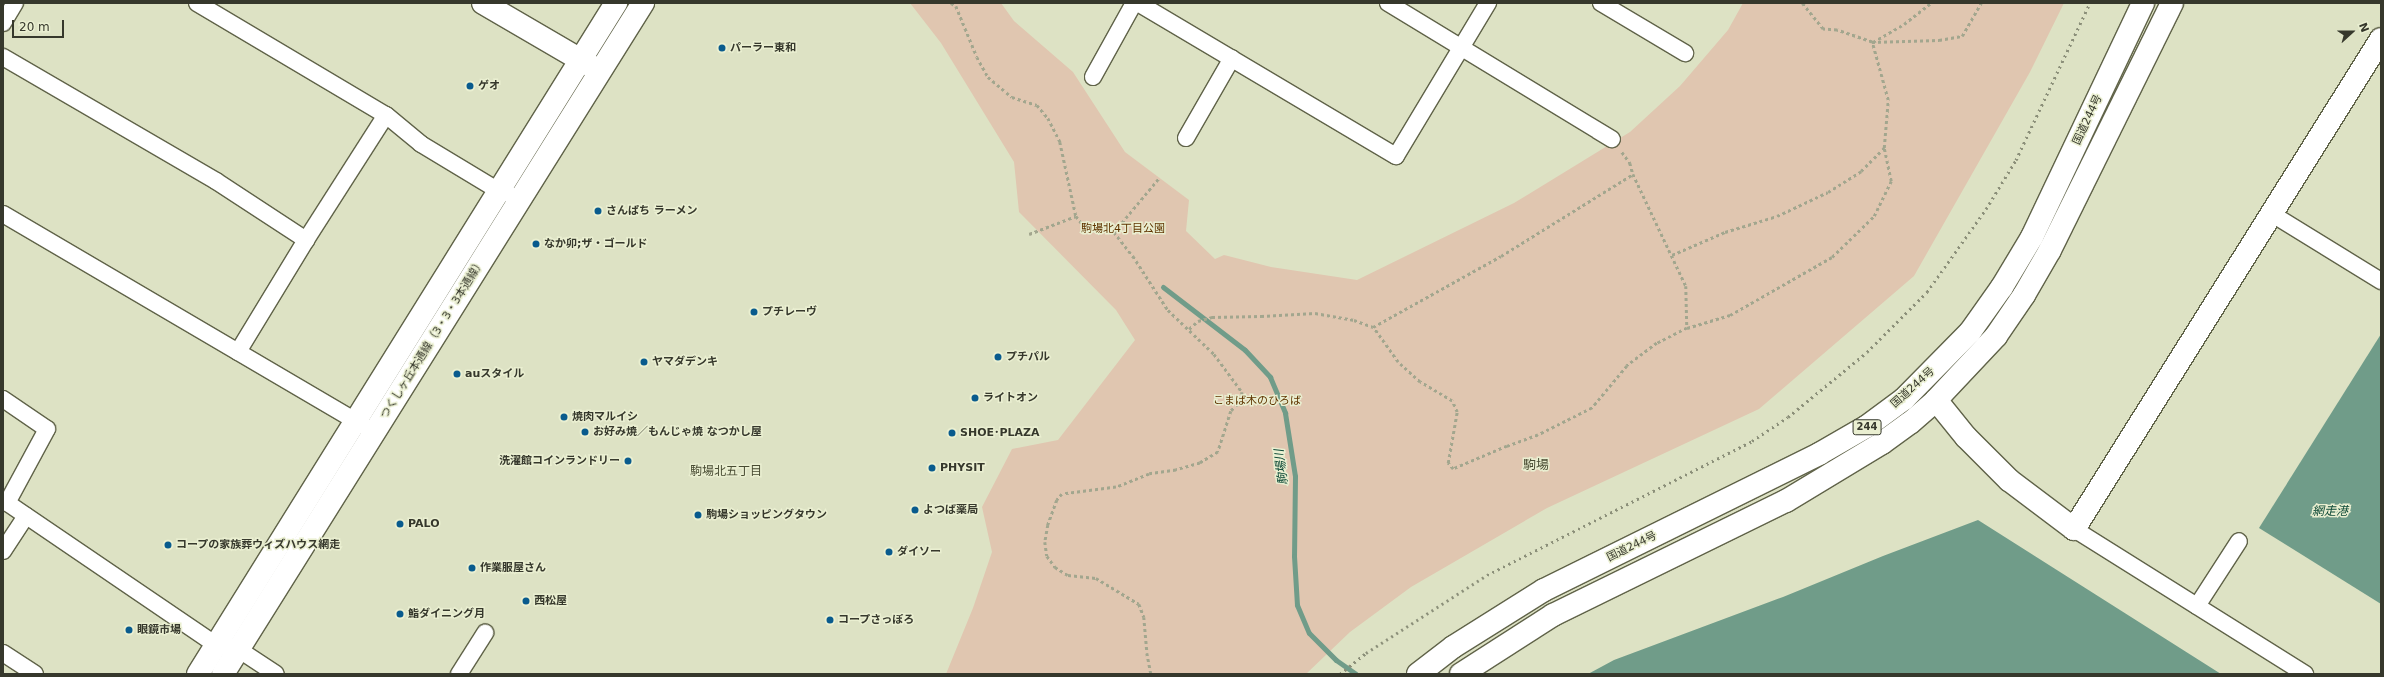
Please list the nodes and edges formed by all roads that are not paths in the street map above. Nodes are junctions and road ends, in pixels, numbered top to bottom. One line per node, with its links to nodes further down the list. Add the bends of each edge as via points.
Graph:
1 (15, 3): 13 (street)
2 (197, 3): 22 (street)
3 (484, 3): 19 (main road)
4 (616, 3): 19 (main road, つくしヶ丘本通線（3・3・3本通線）)
5 (642, 3): 20 (main road, つくしヶ丘本通線（3・3・3本通線）)
6 (1134, 3): 21 (street)
7 (1138, 3): 18 (street)
8 (1388, 3): 15 (street)
9 (1488, 3): 15 (street)
10 (1601, 3): 16 (street)
11 (2143, 3): 51 (main road, 国道244号 / 244, via 2028,243 2002,287 1970,332 1904,399 1866,427 1820,454 1544,590 1453,647)
12 (2172, 3): 33 (main road, 国道244号 / 244, via 2053,244 2024,295 1996,336)
13 (3, 23)
14 (2381, 39): 28 (main road)
15 (1462, 49): 18 (street, via 1396,156); 24 (street)
16 (1685, 53)
17 (3, 57): 29 (street, via 216,181)
18 (1232, 58): 23 (street)
19 (581, 60): 20 (main road); 25 (main road, つくしヶ丘本通線（3・3・3本通線）)
20 (600, 71): 26 (main road, つくしヶ丘本通線（3・3・3本通線）)
21 (1093, 77)
22 (386, 115): 25 (street, via 421,144); 29 (street)
23 (1186, 138)
24 (1612, 139)
25 (499, 191): 26 (street); 34 (main road, つくしヶ丘本通線（3・3・3本通線）)
26 (521, 197): 35 (main road, つくしヶ丘本通線（3・3・3本通線）)
27 (3, 214): 31 (street)
28 (2272, 214): 30 (street); 38 (main road)
29 (306, 240): 31 (street)
30 (2381, 281)
31 (238, 352): 34 (street)
32 (3, 399): 36 (street, via 47,429)
33 (1936, 400): 38 (main road, via 1966,437 2009,480); 52 (main road, 国道244号 / 244, via 1882,443 1792,498 1553,615)
34 (356, 421): 35 (street); 43 (main road, つくしヶ丘本通線（3・3・3本通線）)
35 (374, 432): 44 (main road, つくしヶ丘本通線（3・3・3本通線）)
36 (5, 501): 37 (street)
37 (26, 516): 40 (street); 43 (street)
38 (2074, 529): 41 (street)
39 (2239, 541): 41 (street)
40 (3, 551)
41 (2197, 606): 53 (street)
42 (486, 633): 50 (street)
43 (216, 645): 44 (street); 47 (main road, つくしヶ丘本通線（3・3・3本通線）)
44 (238, 649): 48 (main road, つくしヶ丘本通線（3・3・3本通線）); 49 (street)
45 (3, 653): 46 (street)
46 (35, 674)
47 (198, 674)
48 (223, 674)
49 (276, 674)
50 (459, 674)
51 (1418, 674)
52 (1461, 674)
53 (2305, 674)

